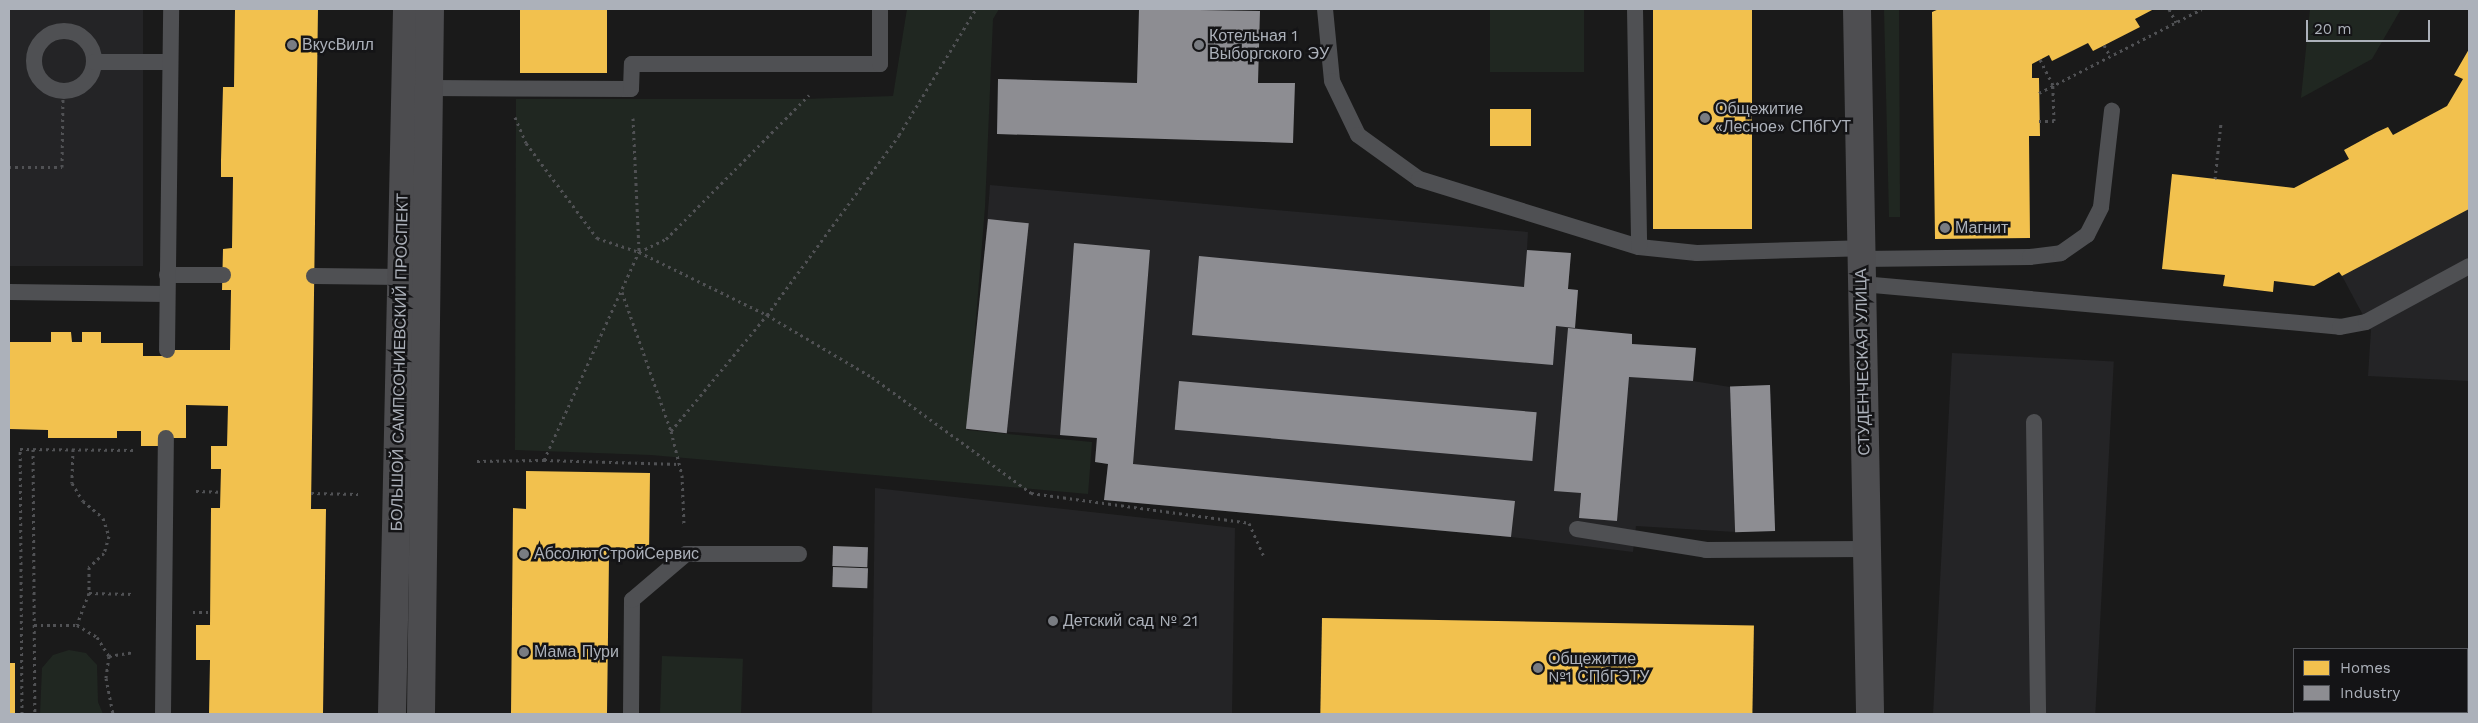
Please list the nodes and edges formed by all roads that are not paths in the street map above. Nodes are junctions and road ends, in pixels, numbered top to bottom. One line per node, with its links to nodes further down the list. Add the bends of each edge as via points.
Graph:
1 (171, 9): 9 (lane)
2 (407, 9): 18 (main road, БОЛЬШОЙ САМПСОНИЕВСКИЙ ПРОСПЕКТ)
3 (430, 9): 10 (main road, БОЛЬШОЙ САМПСОНИЕВСКИЙ ПРОСПЕКТ)
4 (880, 9): 10 (lane, via 880,64 632,64 631,89)
5 (1325, 9): 12 (lane, via 1332,81 1358,135 1419,179)
6 (1635, 9): 12 (lane)
7 (1857, 9): 13 (street, СТУДЕНЧЕСКАЯ УЛИЦА)
8 (95, 62): 8 (lane, via 86,40 76,32 64,30 49,34 37,45 33,60 37,76 48,88 63,92 86,84); 9 (lane)
9 (170, 62): 15 (lane)
10 (429, 88): 29 (main road, БОЛЬШОЙ САМПСОНИЕВСКИЙ ПРОСПЕКТ)
11 (2112, 111): 13 (lane, via 2101,207 2087,235 2061,253)
12 (1639, 247): 13 (lane)
13 (1862, 264): 14 (lane, via 2340,327 2366,322); 25 (street, СТУДЕНЧЕСКАЯ УЛИЦА)
14 (2469, 266)
15 (167, 275): 16 (lane); 20 (lane)
16 (223, 275)
17 (314, 276): 18 (lane)
18 (402, 277): 28 (main road, БОЛЬШОЙ САМПСОНИЕВСКИЙ ПРОСПЕКТ)
19 (9, 292): 20 (lane)
20 (167, 294): 21 (lane)
21 (167, 350)
22 (2034, 422): 32 (lane)
23 (166, 444): 27 (lane)
24 (1577, 529): 25 (lane, via 1706,550)
25 (1867, 549): 31 (street, СТУДЕНЧЕСКАЯ УЛИЦА)
26 (799, 554): 30 (lane, via 686,554 632,600)
27 (163, 714)
28 (392, 714)
29 (421, 714)
30 (631, 714)
31 (1870, 714)
32 (2038, 714)

